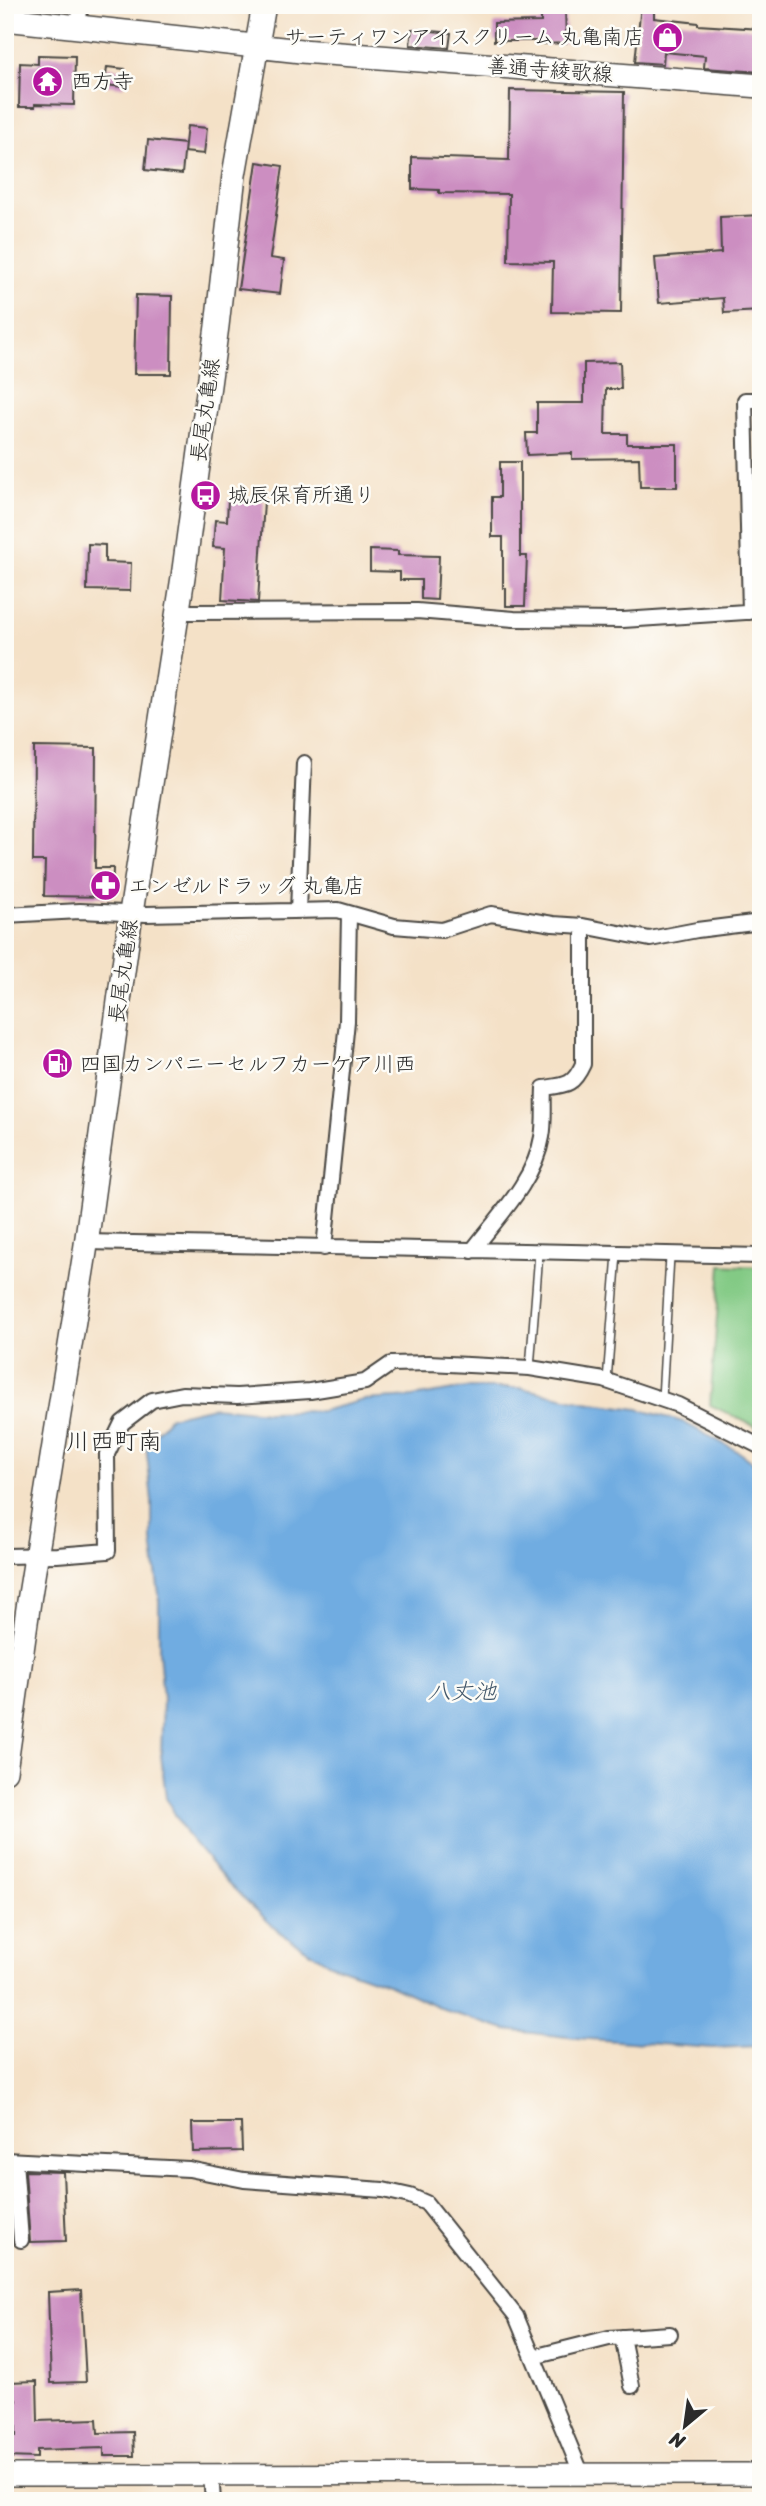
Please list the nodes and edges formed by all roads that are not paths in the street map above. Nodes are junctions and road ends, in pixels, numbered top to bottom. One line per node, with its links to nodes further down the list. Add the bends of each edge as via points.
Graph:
1 (264, 5): 4 (main road, 長尾丸亀線)
2 (80, 16): 3 (main road, 善通寺綾歌線); 4 (main road, 善通寺綾歌線)
3 (5, 19)
4 (256, 45): 5 (main road, 善通寺綾歌線); 7 (main road, 長尾丸亀線, via 234,175)
5 (761, 86)
6 (761, 400): 8 (street, via 745,400)
7 (178, 610): 8 (street, via 417,611 514,619 623,620); 11 (main road, 長尾丸亀線)
8 (755, 611)
9 (304, 762): 10 (street)
10 (298, 911): 11 (street); 12 (street)
11 (131, 913): 13 (street); 16 (main road, 長尾丸亀線)
12 (349, 914): 15 (street, via 394,926 442,930 491,914); 17 (street, via 347,1021)
13 (5, 915)
14 (761, 922): 15 (street, via 650,939)
15 (583, 926): 18 (street, via 583,1064 566,1085 544,1088 538,1153)
16 (86, 1242): 17 (street); 27 (main road, 長尾丸亀線)
17 (324, 1248): 18 (street)
18 (472, 1251): 19 (street)
19 (540, 1253): 20 (street); 23 (lane)
20 (618, 1254): 21 (street); 24 (lane)
21 (670, 1255): 22 (street); 25 (lane)
22 (761, 1256)
23 (530, 1368): 24 (street); 27 (street, via 390,1364 365,1382 310,1391 152,1399 122,1423 107,1454 108,1551)
24 (607, 1382): 25 (street)
25 (662, 1400): 26 (street)
26 (761, 1447)
27 (36, 1555): 28 (street); 29 (main road, 長尾丸亀線)
28 (5, 1556)
29 (5, 1771)
30 (10, 2161): 31 (street); 34 (street, via 188,2169 244,2180 410,2196 437,2214 516,2316)
31 (21, 2240)
32 (670, 2334): 33 (street)
33 (622, 2337): 34 (street); 35 (street)
34 (533, 2357): 39 (street)
35 (632, 2386)
36 (211, 2473): 38 (street); 39 (street); 40 (street)
37 (761, 2474): 39 (street)
38 (5, 2475)
39 (582, 2475)
40 (213, 2501)

